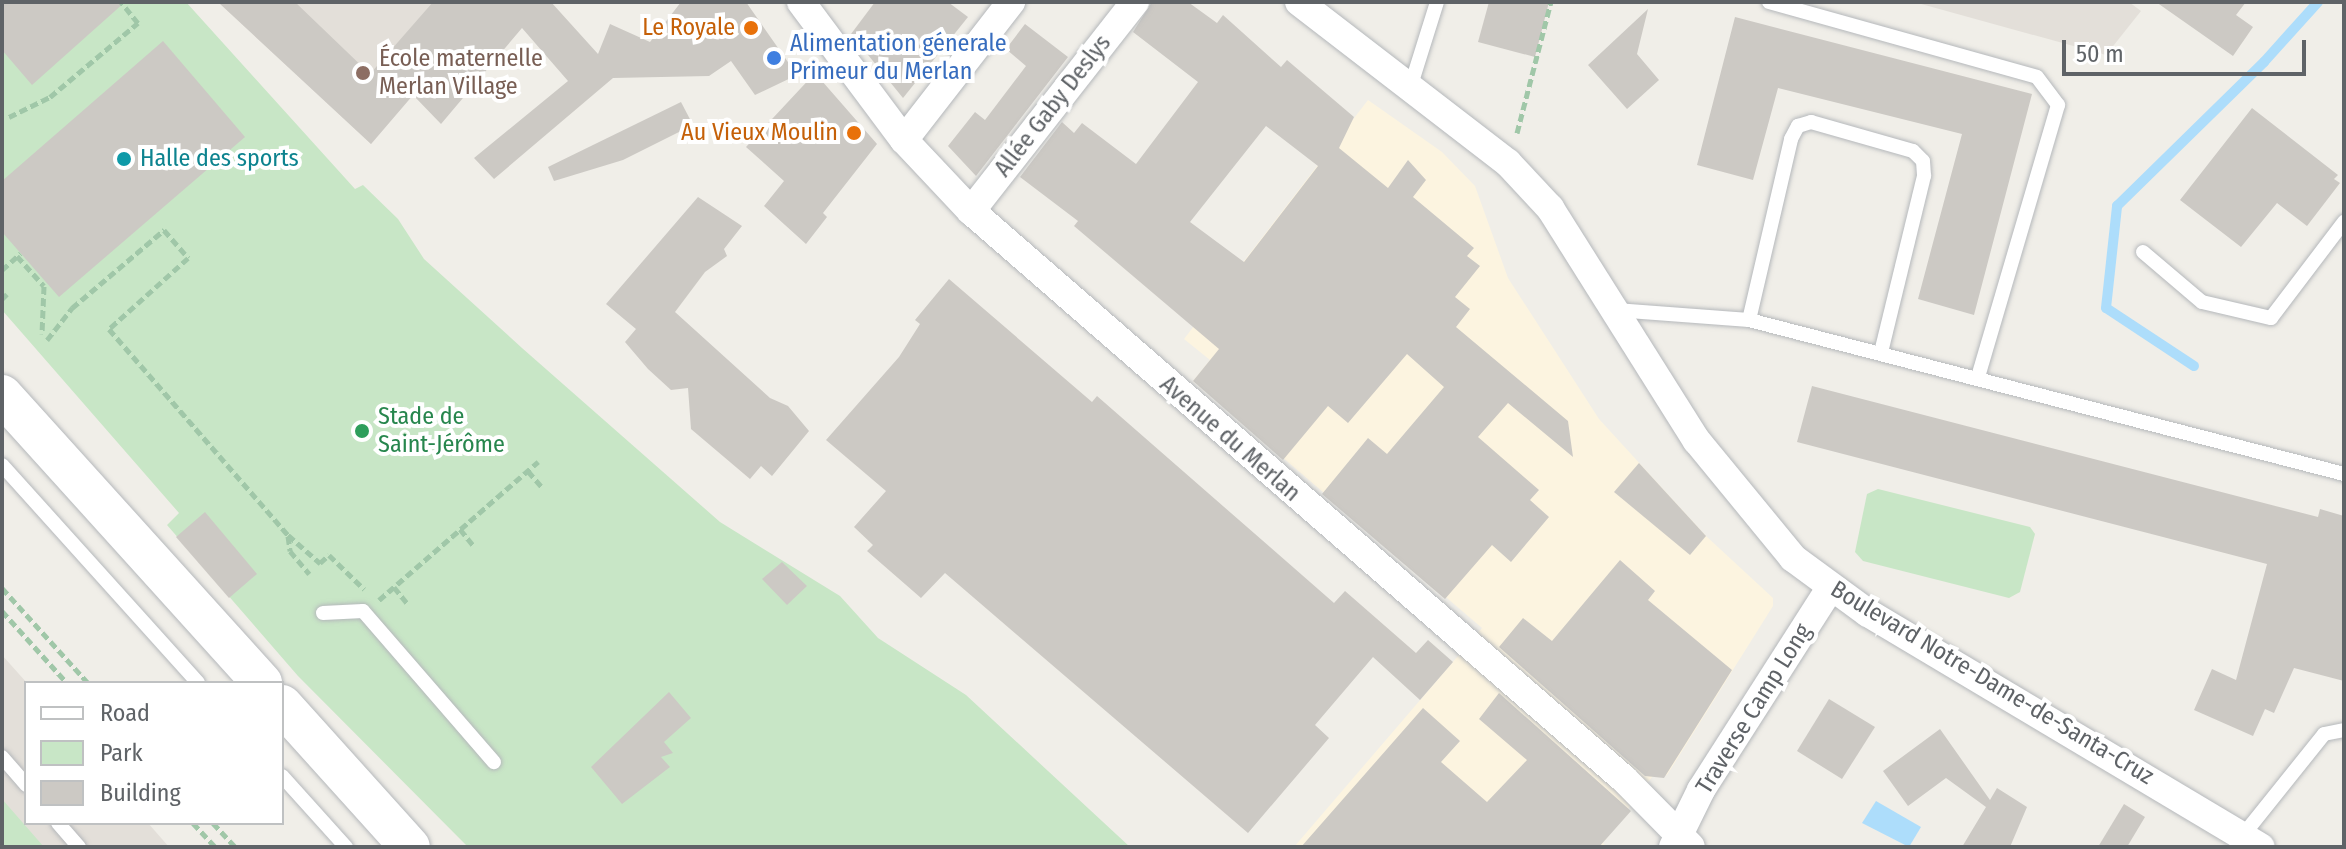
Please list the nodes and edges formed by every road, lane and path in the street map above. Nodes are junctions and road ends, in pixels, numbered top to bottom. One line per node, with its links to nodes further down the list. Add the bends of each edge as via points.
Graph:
1 (121, 2): 10 (path, via 138,23 50,97)
2 (801, 2): 11 (street, Avenue du Merlan)
3 (1011, 2): 11 (street)
4 (1135, 2): 13 (street, Allée Gaby Deslys)
5 (1299, 2): 9 (street, Boulevard Notre-Dame-de-Santa-Cruz)
6 (1437, 2): 9 (lane)
7 (1551, 2): 12 (path)
8 (1769, 2): 22 (lane, via 2037,77 2058,105)
9 (1411, 85): 12 (street, Boulevard Notre-Dame-de-Santa-Cruz)
10 (9, 117)
11 (904, 140): 13 (street, Avenue du Merlan)
12 (1508, 163): 17 (street, Boulevard Notre-Dame-de-Santa-Cruz, via 1550,208)
13 (971, 211): 53 (street, Avenue du Merlan)
14 (2344, 222): 15 (lane, via 2271,318 2202,302)
15 (2143, 252)
16 (2, 270): 19 (path, via 19,255 44,286)
17 (1616, 310): 18 (lane); 35 (street, Boulevard Notre-Dame-de-Santa-Cruz, via 1715,464 1793,558)
18 (1749, 320): 21 (lane); 21 (lane, via 1791,139 1798,126 1811,122 1913,151 1923,161 1924,176)
19 (42, 334)
20 (47, 340): 30 (path, via 72,308 164,230 188,258 109,329)
21 (1881, 352): 22 (lane)
22 (1978, 377): 27 (lane)
23 (2, 395): 42 (street)
24 (538, 462): 26 (path)
25 (2, 465): 41 (lane)
26 (528, 471): 28 (path); 29 (path)
27 (2344, 474)
28 (542, 487)
29 (460, 529): 31 (path); 33 (path)
30 (288, 535): 32 (path, via 290,551); 33 (path, via 320,563 329,555 376,602)
31 (474, 546)
32 (309, 574)
33 (394, 587): 36 (path)
34 (2, 588): 40 (path)
35 (1830, 588): 52 (street, Boulevard Notre-Dame-de-Santa-Cruz); 53 (street, Traverse Camp Long)
36 (408, 604)
37 (2, 611): 39 (path)
38 (323, 613): 46 (lane, via 363,611)
39 (65, 681)
40 (86, 681)
41 (196, 681)
42 (260, 681)
43 (284, 707): 58 (street)
44 (2344, 730): 52 (lane, via 2324,734)
45 (2, 757): 48 (lane)
46 (494, 762)
47 (284, 778): 57 (lane)
48 (24, 783)
49 (60, 825): 54 (lane)
50 (195, 825): 55 (path)
51 (215, 825): 56 (path)
52 (2253, 841)
53 (1681, 842)
54 (79, 847)
55 (215, 847)
56 (235, 847)
57 (346, 847)
58 (410, 847)

